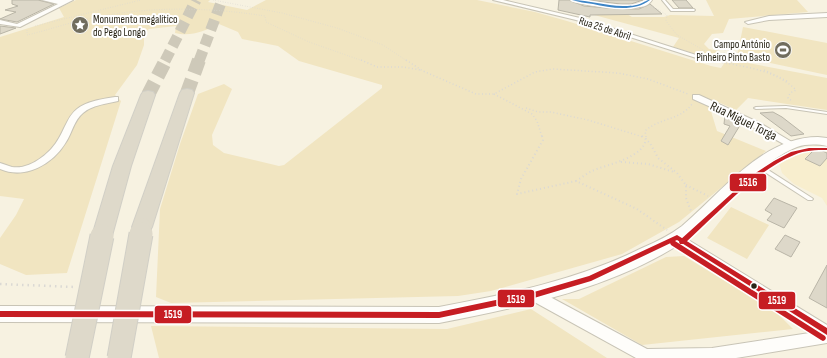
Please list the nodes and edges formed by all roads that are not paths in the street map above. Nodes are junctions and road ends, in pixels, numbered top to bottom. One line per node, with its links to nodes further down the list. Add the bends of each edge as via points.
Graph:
1 (45, 0): 7 (street)
2 (70, 0): 7 (street)
3 (496, 0): 14 (street, Rua 25 de Abril, via 578,19)
4 (573, 0): 6 (street, via 628,7)
5 (663, 0): 8 (lane, via 672,10)
6 (647, 2)
7 (64, 3): 12 (street, via 18,26)
8 (694, 10)
9 (820, 15): 10 (street); 11 (street); 13 (street)
10 (827, 15)
11 (827, 19)
12 (0, 22)
13 (748, 22)
14 (711, 57)
15 (188, 93): 32 (highway, bridge, via 142,227)
16 (148, 95): 31 (highway, bridge, via 122,166 102,236)
17 (696, 97): 22 (street, Rua Miguel Torga, via 734,112)
18 (115, 99): 23 (street, via 96,103 80,112 53,154 42,161 13,170)
19 (756, 108): 20 (lane, via 797,108)
20 (827, 113)
21 (827, 142): 22 (street, via 813,141)
22 (792, 145): 24 (street)
23 (0, 166)
24 (759, 166): 25 (lane); 26 (street, via 716,200 696,222)
25 (810, 199)
26 (677, 237): 27 (street, via 591,278); 29 (street)
27 (534, 296): 28 (street, via 439,315); 30 (street, via 646,356 712,355)
28 (0, 314)
29 (827, 332)
30 (827, 337)
31 (77, 358)
32 (119, 358)

